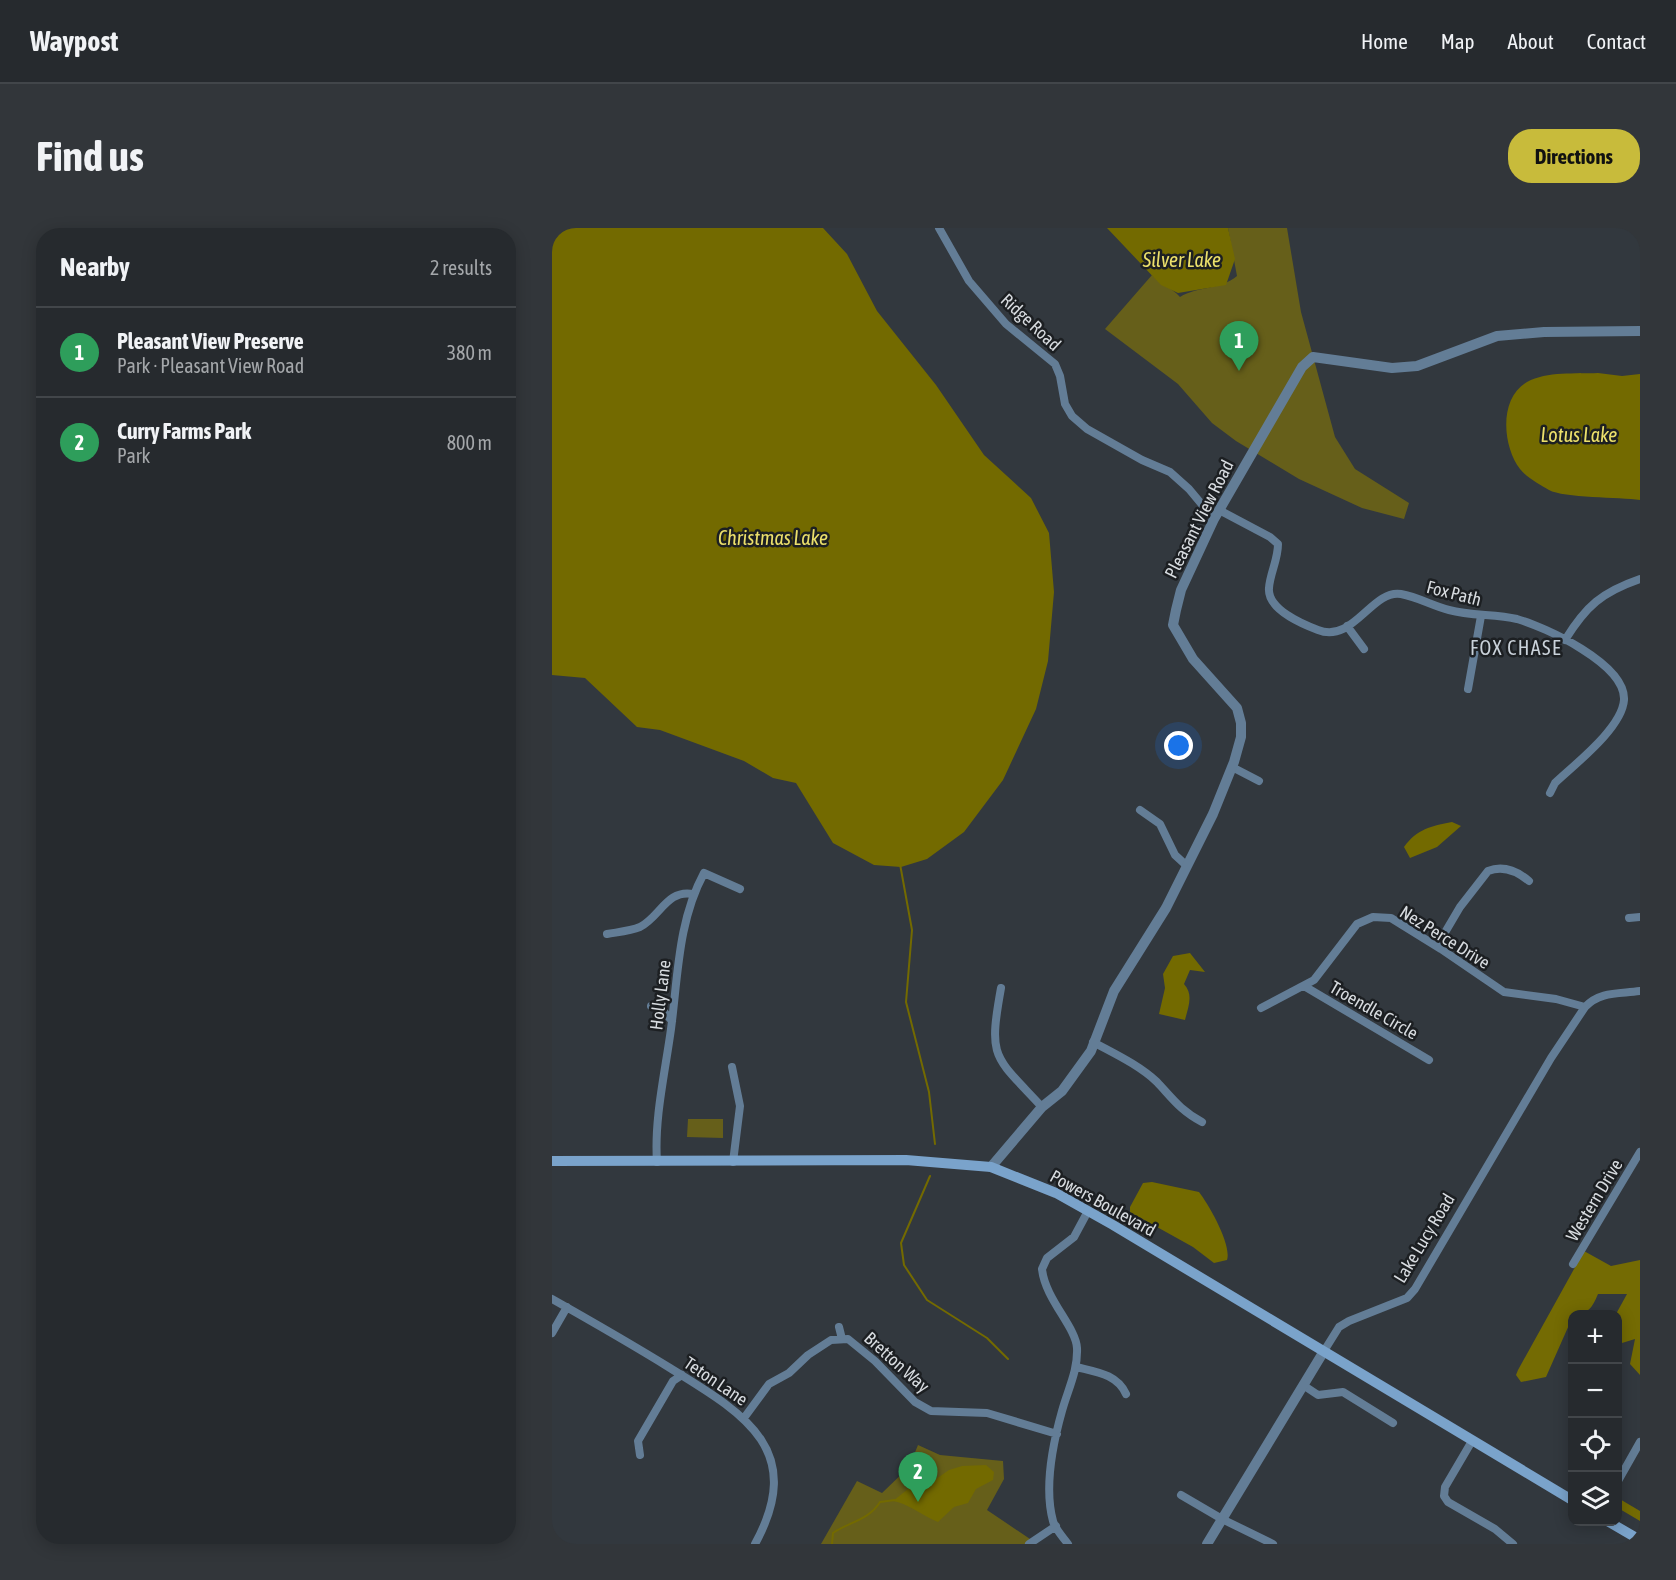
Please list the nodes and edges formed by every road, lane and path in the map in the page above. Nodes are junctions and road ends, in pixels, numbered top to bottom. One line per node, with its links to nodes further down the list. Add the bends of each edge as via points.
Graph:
1 (939, 228): 3 (street, Ridge Road, via 969,280 1006,324 1055,364 1072,416 1142,460 1170,472)
2 (1640, 331): 3 (street, Pleasant View Road, via 1497,336 1408,367 1313,357 1302,366)
3 (1216, 515): 6 (street, Fox Path, via 1278,544 1269,588 1274,604 1320,632); 10 (street, Pleasant View Road, via 1181,590 1173,625 1193,659 1237,708 1241,737)
4 (1640, 579): 7 (street, via 1603,594)
5 (1481, 616): 6 (street, Fox Path, via 1399,594 1386,597); 7 (street, Fox Path, via 1514,619 1545,628); 9 (street)
6 (1347, 626): 8 (street)
7 (1564, 640): 12 (street, Fox Path, via 1608,667 1620,683 1624,700 1606,734 1555,783)
8 (1364, 649)
9 (1468, 689)
10 (1232, 767): 11 (street); 14 (street, Pleasant View Road)
11 (1259, 781)
12 (1550, 793)
13 (1140, 810): 14 (street, via 1163,828 1175,855)
14 (1187, 866): 29 (street, Pleasant View Road, via 1166,908 1114,991)
15 (1528, 881): 21 (street, via 1511,870 1488,871)
16 (740, 890): 17 (street, Holly Lane, via 704,873)
17 (693, 894): 20 (street, via 673,896 639,927); 28 (street, Holly Lane, via 683,927)
18 (1640, 917): 19 (street)
19 (1629, 918)
20 (607, 934)
21 (1437, 946): 22 (street, Nez Perce Drive, via 1391,918 1373,917 1357,924 1314,980); 26 (street, Nez Perce Drive, via 1504,992)
22 (1304, 986): 27 (street, Nez Perce Drive); 30 (street, Troendle Circle)
23 (1000, 988): 32 (street, via 993,1039 999,1060)
24 (1640, 991): 26 (street, via 1605,994)
25 (651, 1006): 28 (street, via 660,1007)
26 (1585, 1007): 46 (street, Lake Lucy Road, via 1415,1289 1407,1298 1339,1327)
27 (1261, 1008)
28 (672, 1021): 36 (street, Holly Lane)
29 (1093, 1042): 32 (street, Pleasant View Road, via 1091,1052 1074,1077); 33 (street, via 1125,1059 1156,1082 1182,1112)
30 (1429, 1060)
31 (732, 1067): 37 (street, via 740,1106)
32 (1042, 1107): 38 (street, Pleasant View Road)
33 (1202, 1122)
34 (1640, 1152): 40 (street, Western Drive)
35 (552, 1161): 36 (main road, Powers Boulevard)
36 (657, 1162): 37 (main road, Powers Boulevard)
37 (732, 1162): 38 (main road, Powers Boulevard, via 906,1160)
38 (991, 1167): 39 (main road, Powers Boulevard, via 1056,1193)
39 (1088, 1211): 46 (main road, Powers Boulevard); 47 (street, via 1074,1237 1047,1258 1042,1269 1053,1304 1077,1344)
40 (1573, 1264)
41 (552, 1299): 42 (street, Teton Lane)
42 (567, 1307): 44 (street); 48 (street, Teton Lane)
43 (839, 1326): 45 (street)
44 (552, 1333)
45 (842, 1339): 51 (street, Bretton Way, via 831,1340 769,1384); 53 (street, Bretton Way, via 859,1347 915,1402 931,1411 987,1413)
46 (1324, 1351): 49 (street, Lake Lucy Road); 54 (main road, Powers Boulevard)
47 (1076, 1367): 50 (street, via 1112,1377); 53 (street)
48 (682, 1375): 51 (street, Teton Lane, via 734,1407); 57 (street, via 673,1381 638,1441)
49 (1303, 1385): 52 (street, via 1318,1395 1343,1392); 61 (street, Lake Lucy Road)
50 (1126, 1394)
51 (744, 1418): 65 (street, Teton Lane, via 768,1451 775,1480 773,1502)
52 (1393, 1423)
53 (1057, 1434): 62 (street, via 1050,1495)
54 (1473, 1441): 60 (main road, Powers Boulevard); 70 (street, via 1445,1487 1444,1497)
55 (1640, 1442): 56 (street)
56 (1637, 1452): 58 (street)
57 (640, 1455)
58 (1622, 1474)
59 (1181, 1495): 61 (street)
60 (1568, 1498)
61 (1222, 1519): 68 (street, Lake Lucy Road); 69 (street)
62 (1056, 1526): 66 (street); 67 (street)
63 (1617, 1526): 64 (main road)
64 (1640, 1540)
65 (754, 1544)
66 (1029, 1544)
67 (1068, 1544)
68 (1207, 1544)
69 (1273, 1544)
70 (1513, 1544)

